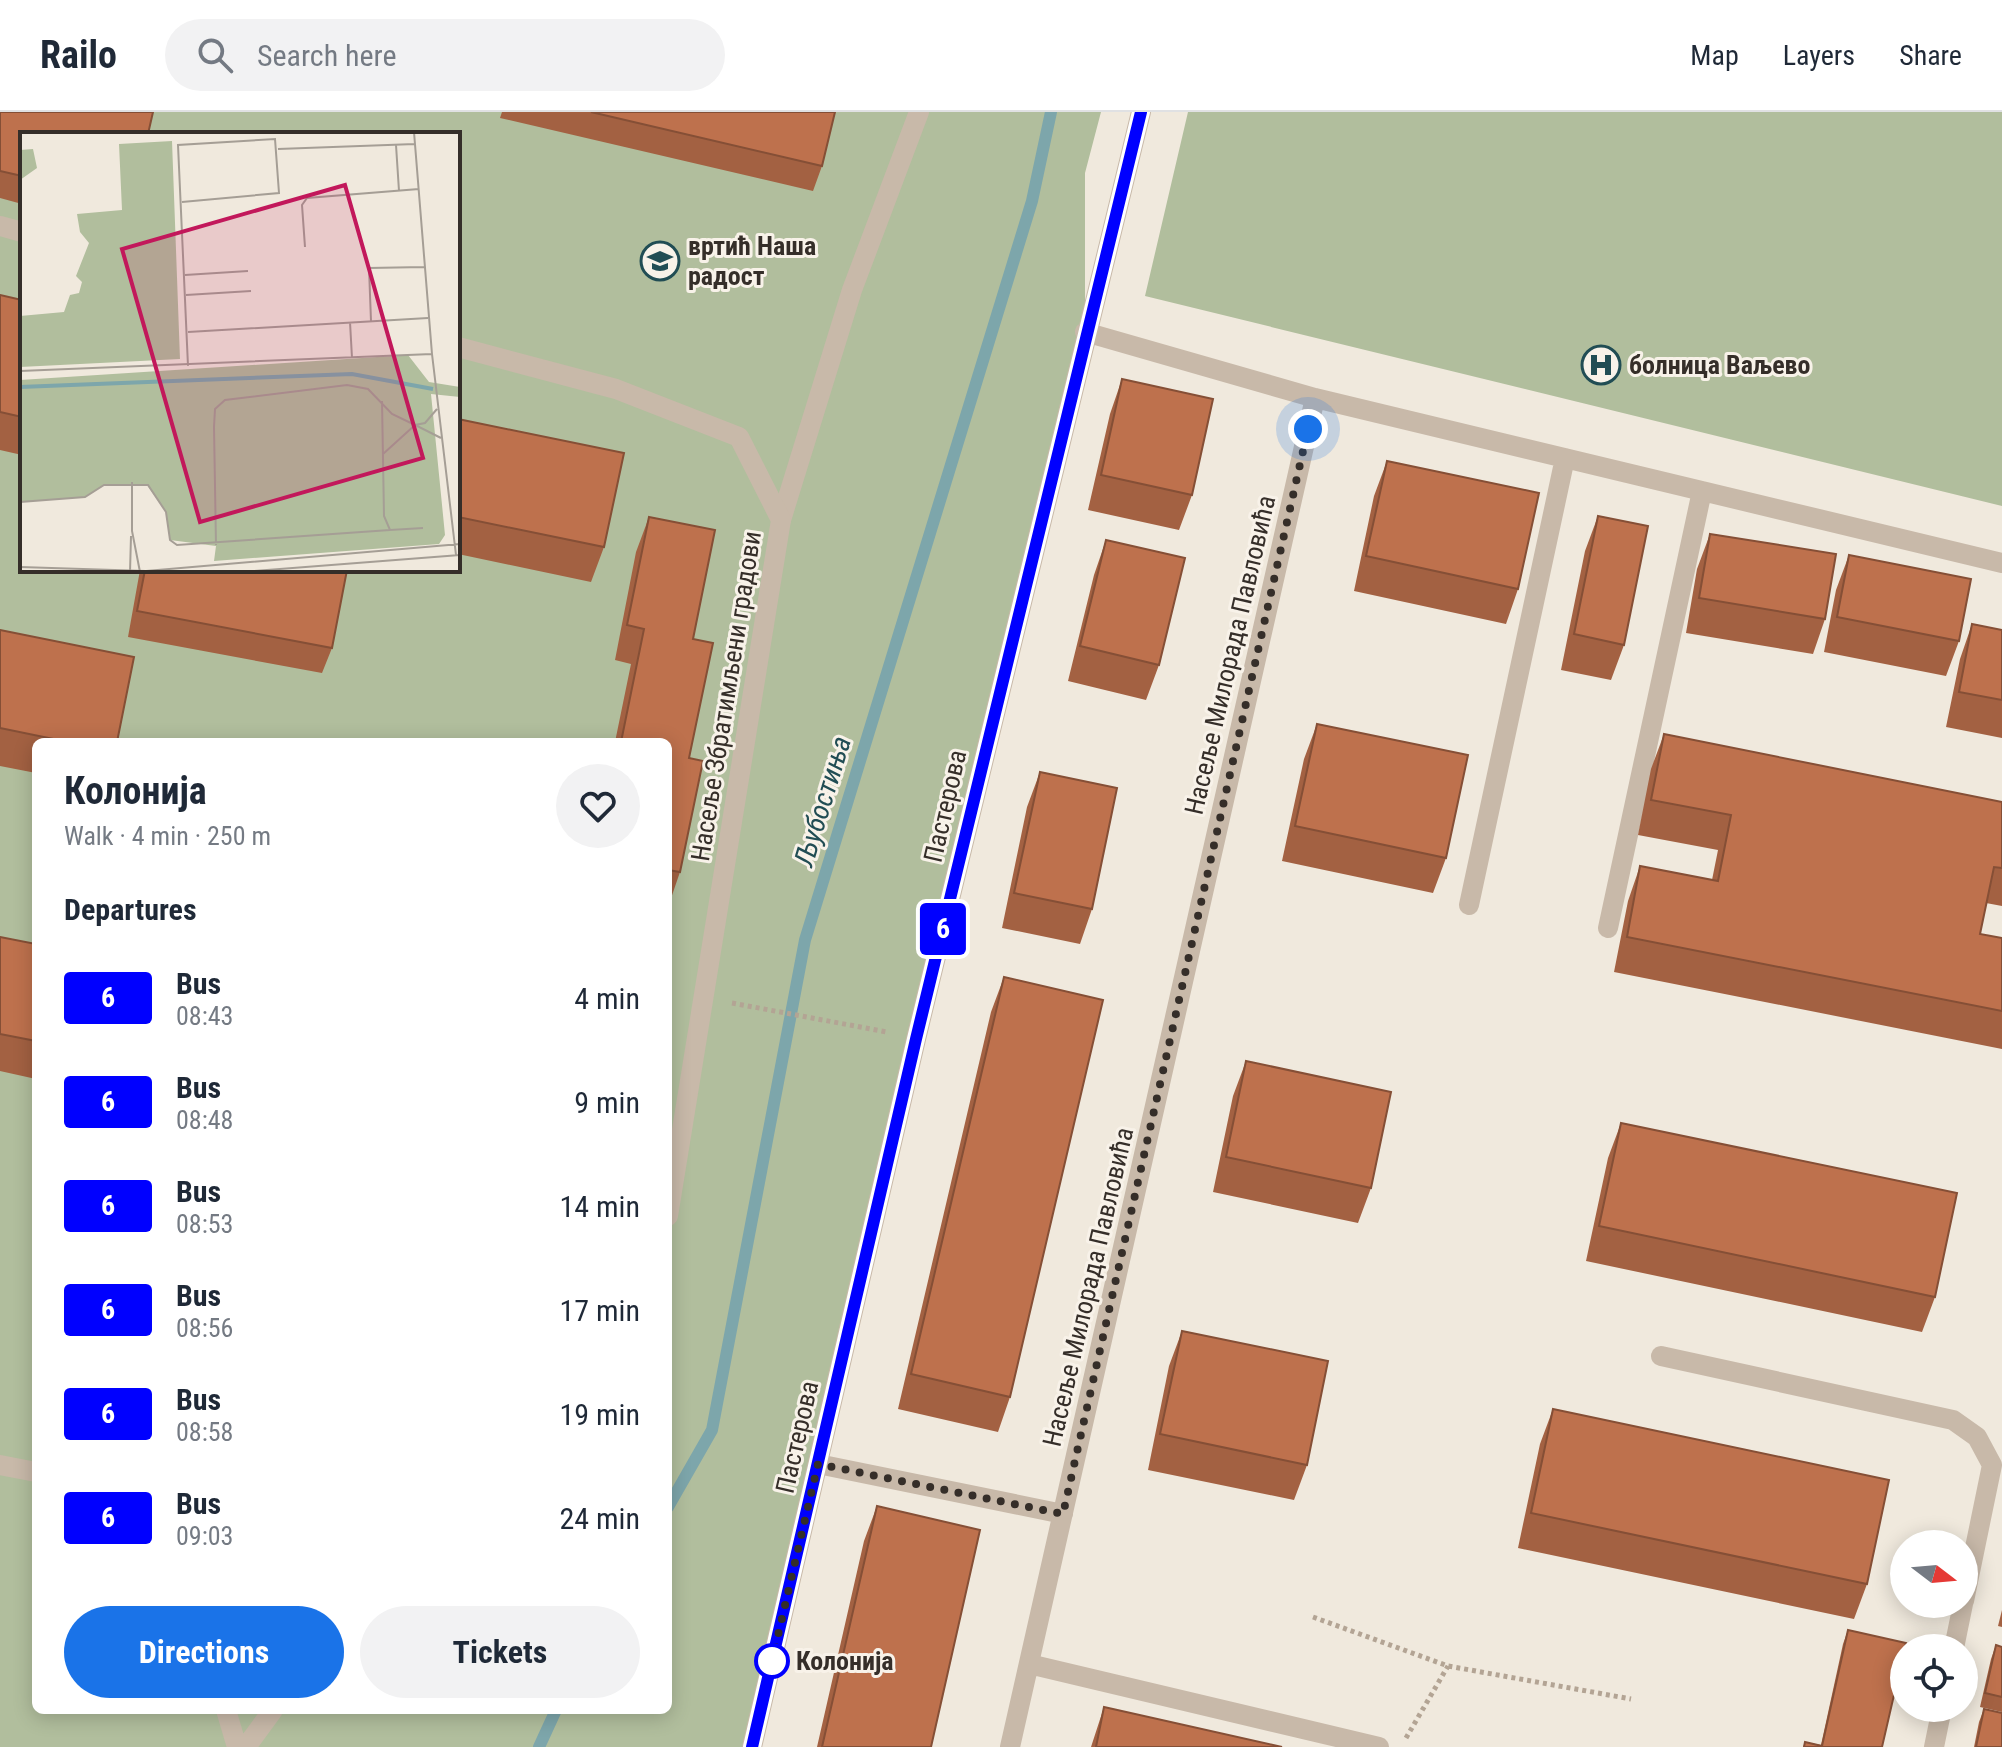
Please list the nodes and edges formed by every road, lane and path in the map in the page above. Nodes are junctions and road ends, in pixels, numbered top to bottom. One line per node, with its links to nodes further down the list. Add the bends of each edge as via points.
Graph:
1 (919, 112): 10 (street, via 852,290)
2 (1141, 112): 5 (street, Пастерова)
3 (0, 226): 4 (street)
4 (20, 231)
5 (1085, 332): 7 (street); 18 (street, Пастерова)
6 (460, 348): 10 (street, Насеље Збратимљени градови, via 616,389 739,437)
7 (1315, 398): 8 (street); 21 (street, Насеље Милорада Павловића)
8 (1565, 458): 9 (street); 12 (street)
9 (1702, 491): 11 (street); 13 (street)
10 (781, 520): 16 (street, Насеље Збратимљени градови)
11 (2002, 563)
12 (1469, 905)
13 (1608, 928)
14 (760, 1009): 15 (path)
15 (859, 1029)
16 (672, 1191)
17 (1661, 1356): 22 (street, via 1953,1420 1977,1437 1992,1465)
18 (818, 1464): 21 (street); 32 (street, Пастерова)
19 (0, 1465): 20 (street)
20 (32, 1471)
21 (1063, 1514): 24 (street, Насеље Милорада Павловића)
22 (1978, 1534)
23 (1313, 1617): 25 (path)
24 (1029, 1664): 33 (street, Насеље Милорада Павловића); 34 (street)
25 (1448, 1666): 26 (path); 35 (path)
26 (1631, 1699)
27 (227, 1714): 30 (street)
28 (270, 1714): 31 (street)
29 (1939, 1722): 36 (street)
30 (237, 1747)
31 (246, 1747)
32 (752, 1747)
33 (1010, 1747)
34 (1379, 1747)
35 (1401, 1747)
36 (1934, 1747)

